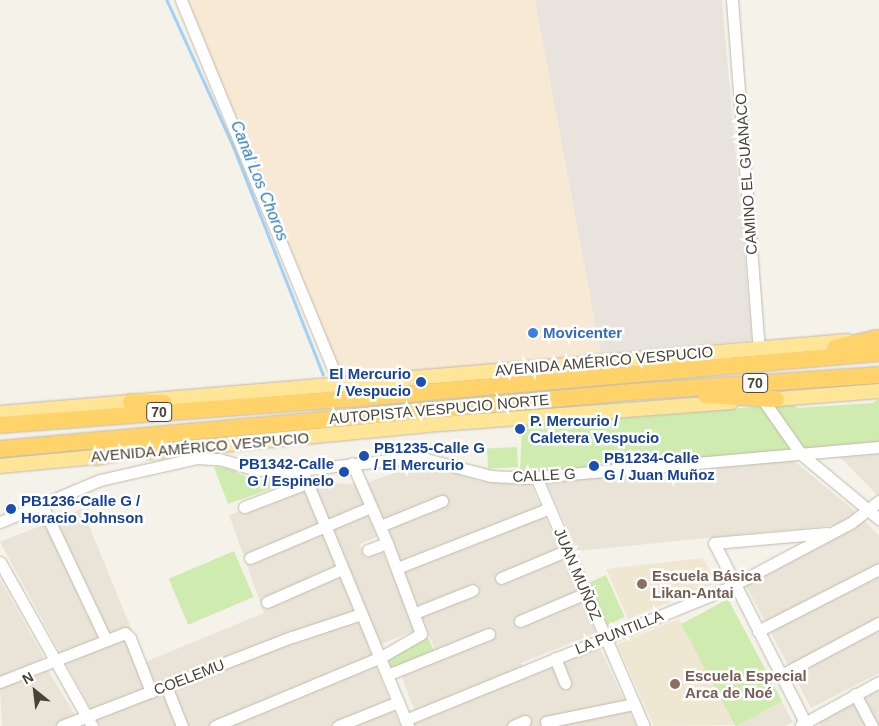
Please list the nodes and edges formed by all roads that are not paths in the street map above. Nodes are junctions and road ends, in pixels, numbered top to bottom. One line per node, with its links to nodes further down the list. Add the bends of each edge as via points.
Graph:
1 (181, 0): 6 (street)
2 (732, 0): 4 (street, CAMINO EL GUANACO)
3 (878, 343): 4 (main road, AVENIDA AMÉRICO VESPUCIO); 11 (highway, AUTOPISTA VESPUCIO NORTE / 70, via 779,361)
4 (759, 348): 6 (main road, AVENIDA AMÉRICO VESPUCIO)
5 (879, 375): 8 (highway, AUTOPISTA VESPUCIO NORTE / 70)
6 (340, 384): 10 (main road, AVENIDA AMÉRICO VESPUCIO)
7 (879, 390): 9 (main road, AVENIDA AMÉRICO VESPUCIO)
8 (631, 392): 9 (highway); 14 (highway, AUTOPISTA VESPUCIO NORTE / 70)
9 (770, 400): 17 (street); 18 (main road, AVENIDA AMÉRICO VESPUCIO, via 427,425)
10 (131, 402): 11 (highway); 12 (main road, AVENIDA AMÉRICO VESPUCIO)
11 (271, 405): 13 (highway, AUTOPISTA VESPUCIO NORTE / 70)
12 (0, 413)
13 (0, 425)
14 (210, 431): 16 (highway, AUTOPISTA VESPUCIO NORTE / 70); 18 (highway)
15 (879, 447): 17 (street, CALLE G)
16 (0, 449)
17 (800, 454): 22 (street, CALLE G); 30 (street)
18 (97, 457): 20 (main road, AVENIDA AMÉRICO VESPUCIO)
19 (352, 463): 21 (street, CALLE G); 22 (street, CALLE G, via 418,457 491,476); 28 (street)
20 (0, 466)
21 (302, 470): 23 (street); 26 (street, CALLE G, via 269,472 219,459 196,458 115,476)
22 (536, 477): 29 (street, JUAN MUÑOZ)
23 (307, 483): 27 (street); 34 (street)
24 (442, 501): 33 (street)
25 (879, 501): 30 (street, LA PUNTILLA)
26 (42, 503): 32 (street, CALLE G); 56 (street)
27 (244, 507)
28 (371, 507): 33 (street); 34 (street)
29 (550, 508): 38 (street, JUAN MUÑOZ); 41 (street)
30 (869, 510): 31 (street); 35 (street, LA PUNTILLA)
31 (879, 519)
32 (0, 522)
33 (380, 526): 36 (street)
34 (325, 528): 39 (street); 42 (street)
35 (832, 532): 45 (street, LA PUNTILLA); 45 (street, via 714,543)
36 (387, 543): 37 (street); 41 (street)
37 (368, 550)
38 (568, 550): 44 (street); 47 (street, JUAN MUÑOZ)
39 (250, 558)
40 (0, 562): 59 (street)
41 (397, 568): 49 (street)
42 (342, 569): 48 (street); 50 (street)
43 (879, 569): 53 (street)
44 (501, 578)
45 (734, 585): 53 (street); 55 (street, LA PUNTILLA)
46 (473, 590): 49 (street)
47 (586, 593): 51 (street); 55 (street, JUAN MUÑOZ)
48 (266, 602)
49 (415, 613): 57 (street, via 421,628 419,636)
50 (361, 614): 57 (street); 65 (street, COELEMU)
51 (520, 621)
52 (879, 623): 61 (street)
53 (758, 631): 61 (street)
54 (489, 634): 60 (street)
55 (606, 637): 58 (street, LA PUNTILLA); 69 (street, JUAN MUÑOZ)
56 (106, 640): 59 (street); 66 (street, via 127,634)
57 (381, 657): 60 (street); 77 (street)
58 (555, 658): 64 (street); 73 (street, LA PUNTILLA)
59 (55, 660): 62 (street); 70 (street)
60 (387, 675): 68 (street)
61 (780, 675): 74 (street)
62 (0, 682)
63 (879, 682): 67 (street)
64 (565, 683)
65 (166, 686): 66 (street, COELEMU); 76 (street)
66 (151, 692): 70 (street, COELEMU)
67 (855, 694): 74 (street); 81 (street)
68 (398, 702): 73 (street); 78 (street)
69 (634, 704): 72 (street); 80 (street, JUAN MUÑOZ)
70 (90, 721): 75 (street, COELEMU)
71 (525, 721): 79 (street)
72 (546, 722)
73 (406, 723)
74 (804, 725)
75 (62, 726)
76 (182, 726)
77 (215, 726)
78 (338, 726)
79 (513, 726)
80 (644, 726)
81 (872, 726)

